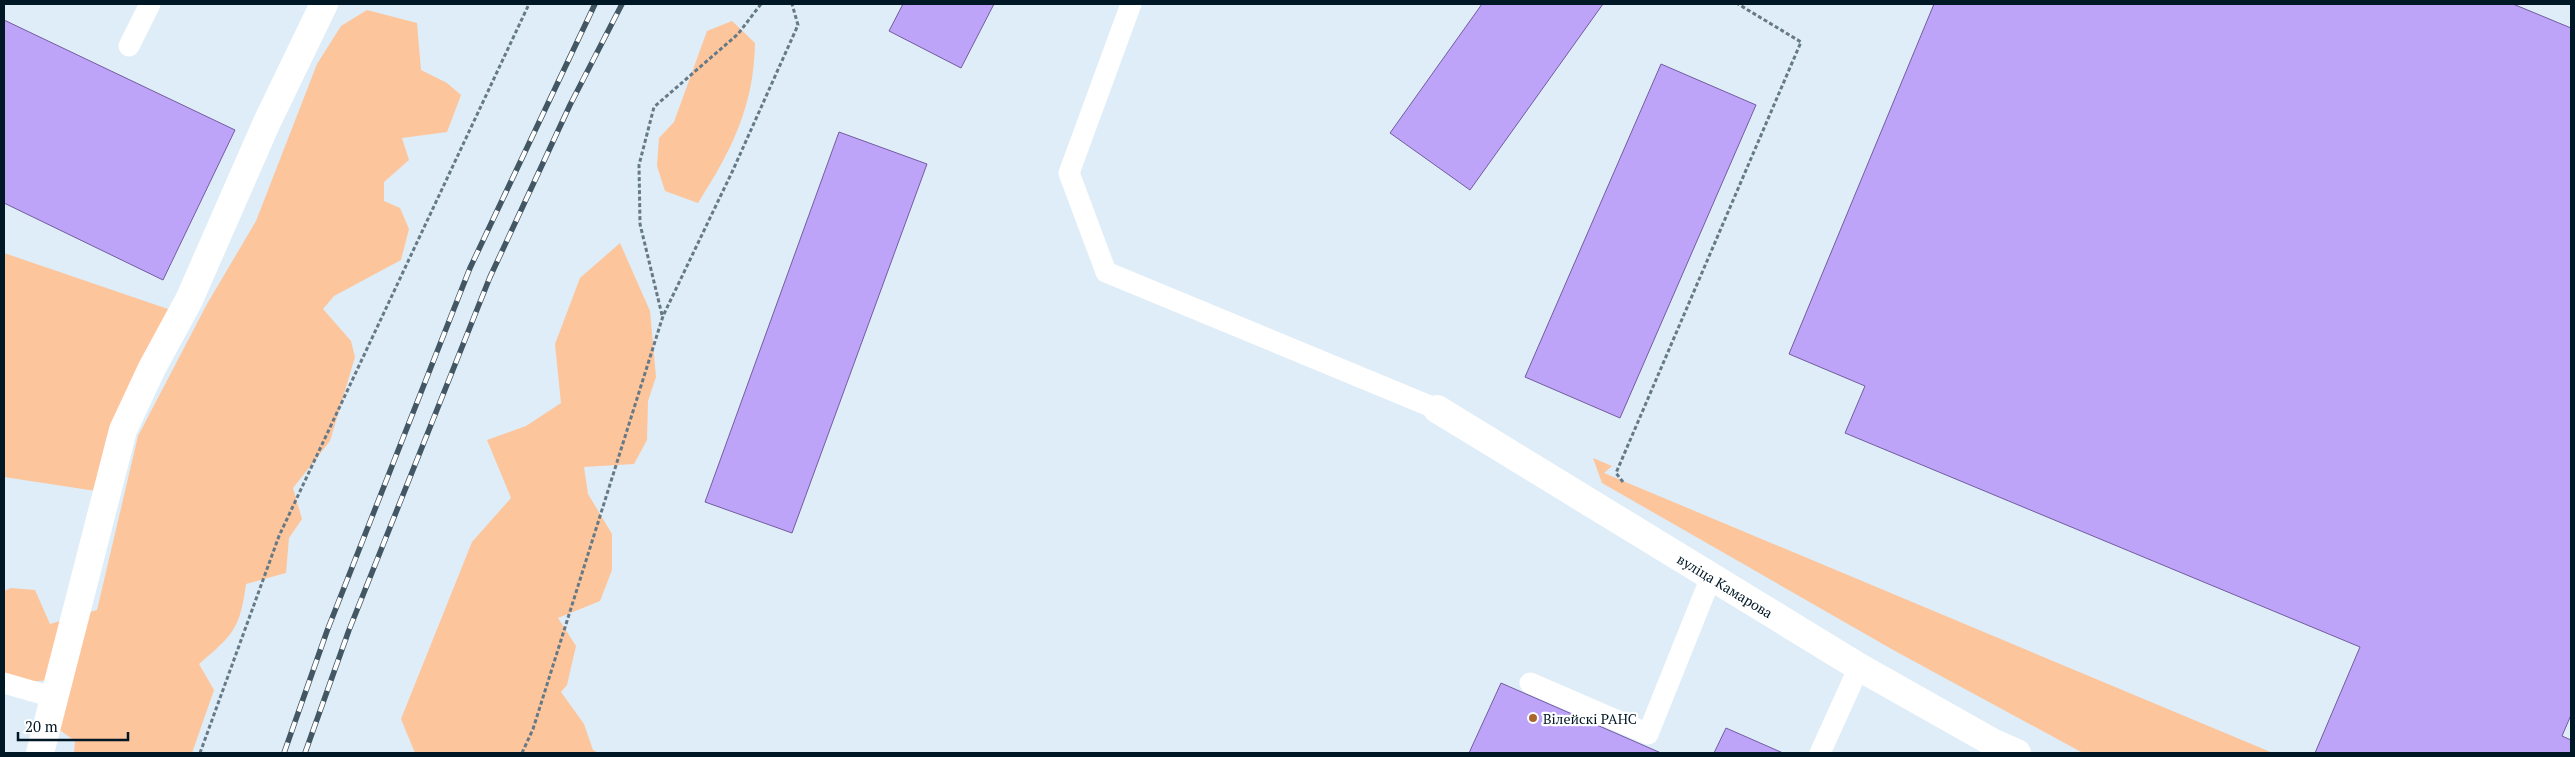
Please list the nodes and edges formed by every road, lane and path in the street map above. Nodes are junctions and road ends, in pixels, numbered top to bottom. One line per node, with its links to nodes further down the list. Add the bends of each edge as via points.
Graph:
1 (150, 4): 8 (lane)
2 (324, 4): 16 (street, via 267,122 189,300 152,368 124,430)
3 (529, 4): 18 (path, via 279,536)
4 (761, 4): 9 (path, via 738,34 654,107 639,165 640,224)
5 (792, 4): 9 (path, via 798,25)
6 (1131, 4): 10 (lane, via 1069,173 1106,272)
7 (1738, 4): 11 (path, via 1801,42)
8 (129, 46)
9 (663, 316): 19 (path, via 533,729)
10 (1436, 409): 12 (street, вуліца Камарова)
11 (1616, 473)
12 (1711, 577): 13 (street, вуліца Камарова); 15 (lane, via 1648,734)
13 (1859, 667): 20 (lane); 21 (street, вуліца Камарова)
14 (4, 683): 16 (lane)
15 (1530, 683)
16 (56, 698): 17 (street)
17 (40, 753)
18 (200, 753)
19 (522, 753)
20 (1820, 753)
21 (2017, 753)

